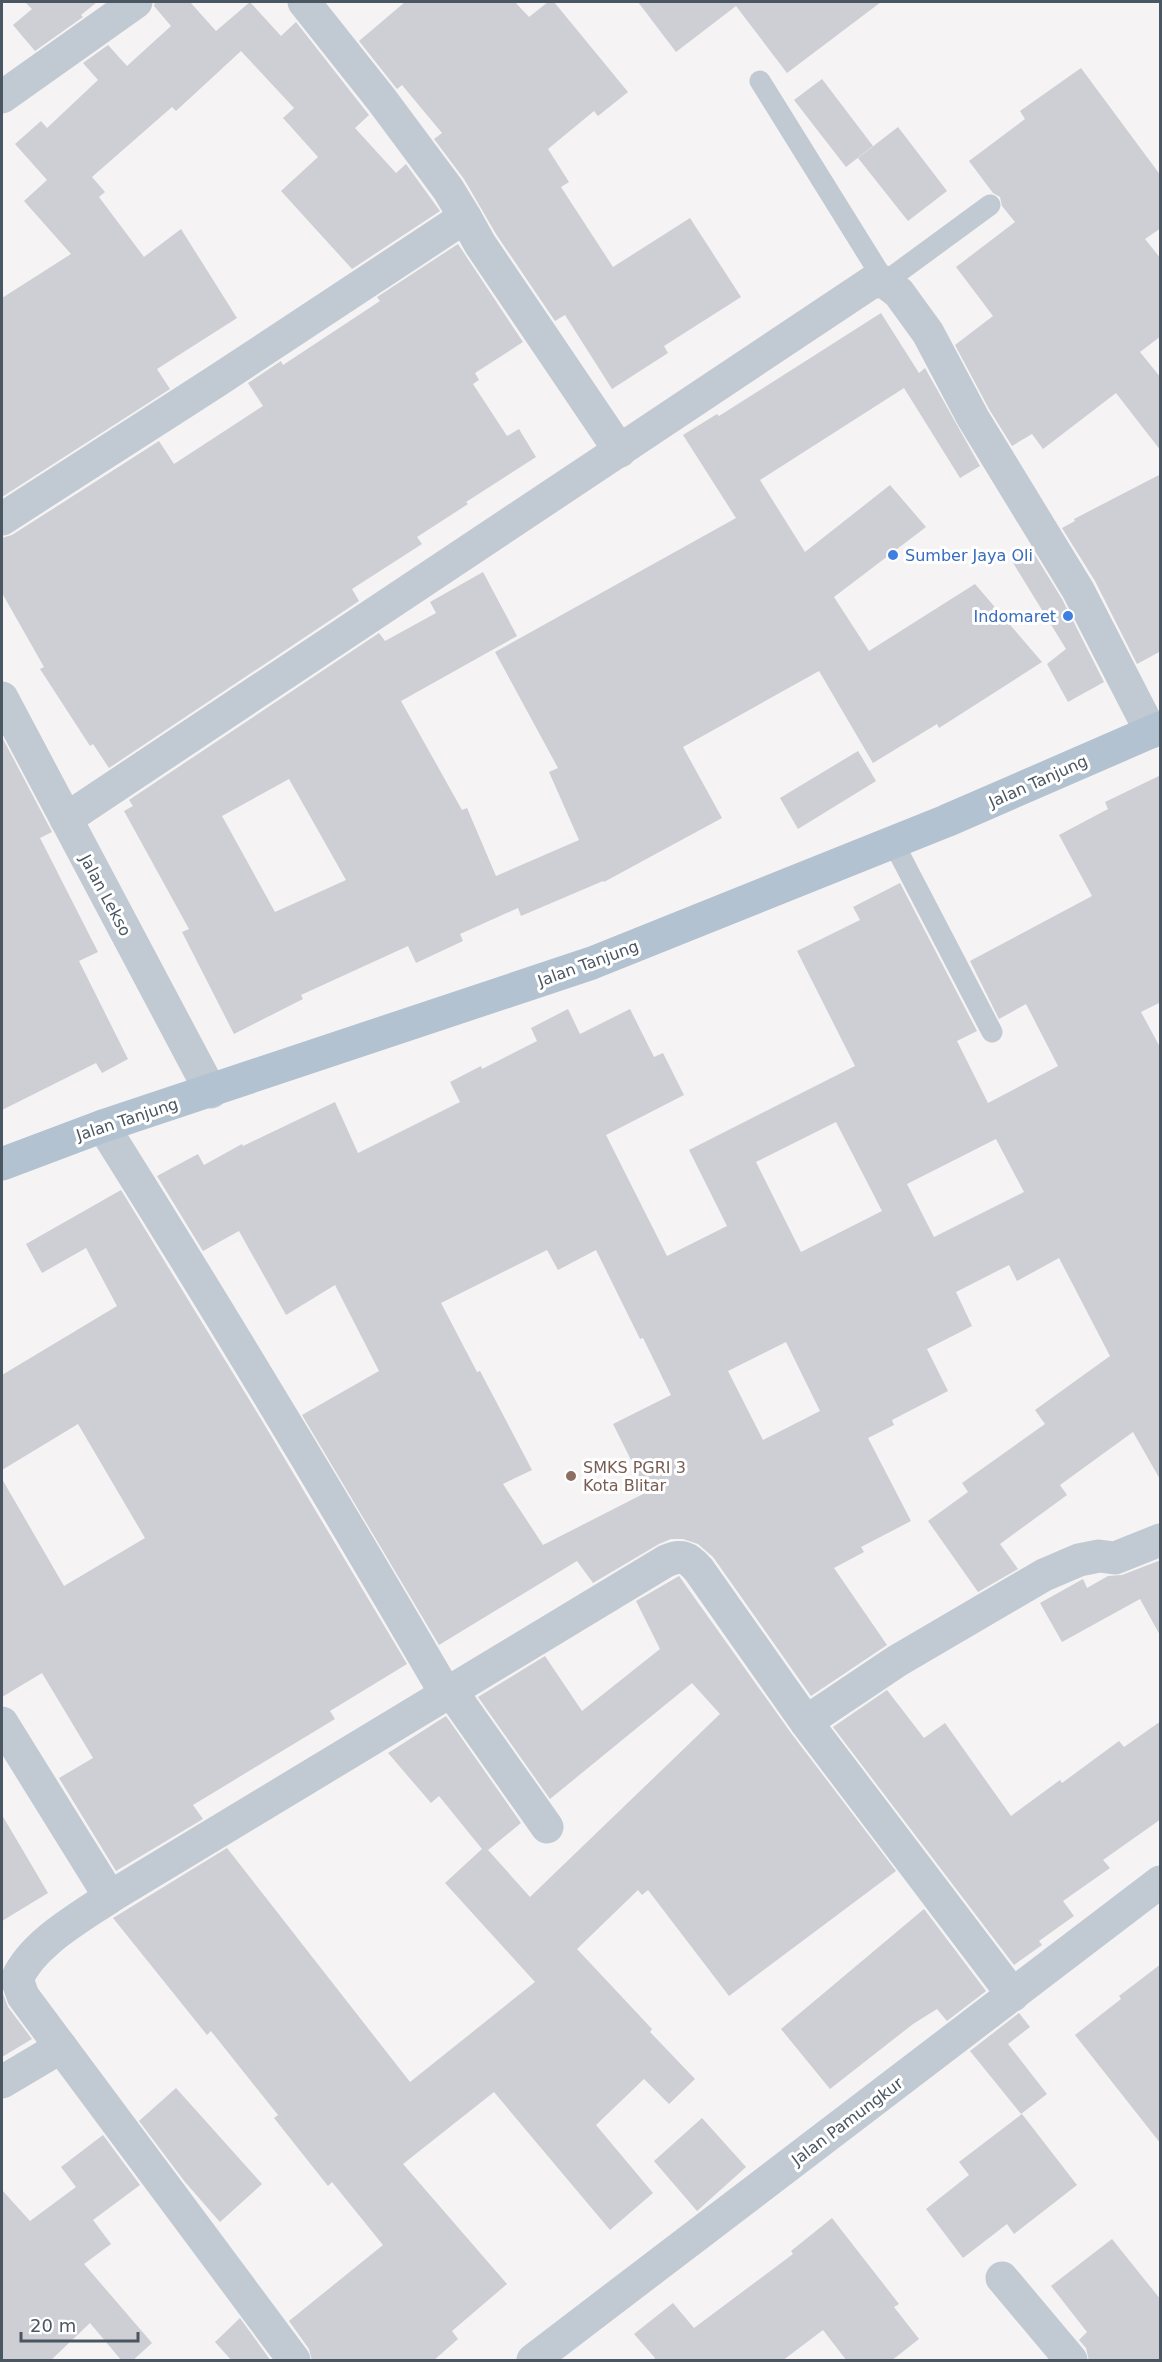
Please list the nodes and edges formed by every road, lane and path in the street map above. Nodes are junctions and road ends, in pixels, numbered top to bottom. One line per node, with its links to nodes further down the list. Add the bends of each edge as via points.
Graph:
1 (136, 2): 4 (street)
2 (304, 2): 6 (street, via 381,99)
3 (760, 81): 7 (lane)
4 (2, 97)
5 (990, 205): 7 (lane)
6 (465, 217): 8 (street); 9 (street)
7 (885, 282): 8 (street, via 872,282 860,288); 11 (street, via 908,304 928,333 973,418 1078,590)
8 (620, 451): 12 (street)
9 (2, 519)
10 (2, 698): 12 (street, Jalan Lekso)
11 (1156, 730): 13 (main road, Jalan Tanjung)
12 (66, 819): 15 (street, Jalan Lekso)
13 (893, 842): 14 (lane); 15 (main road, Jalan Tanjung, via 592,963)
14 (992, 1032)
15 (211, 1092): 16 (main road, Jalan Tanjung)
16 (103, 1126): 17 (main road, Jalan Tanjung); 19 (street, via 220,1312)
17 (2, 1164)
18 (1161, 1540): 20 (street, via 1115,1558 1079,1560 1044,1575 897,1661)
19 (448, 1693): 20 (street, via 678,1556 690,1558); 22 (street); 24 (street)
20 (806, 1722): 25 (street)
21 (2, 1723): 24 (street)
22 (547, 1827)
23 (1161, 1882): 25 (street, Jalan Pamungkur)
24 (110, 1897): 26 (street, via 56,1934 23,1966 17,1979 24,1996)
25 (1013, 1995): 30 (street, Jalan Pamungkur)
26 (62, 2047): 27 (street); 29 (street)
27 (2, 2082)
28 (1002, 2278): 31 (street)
29 (294, 2361)
30 (533, 2361)
31 (1071, 2361)

